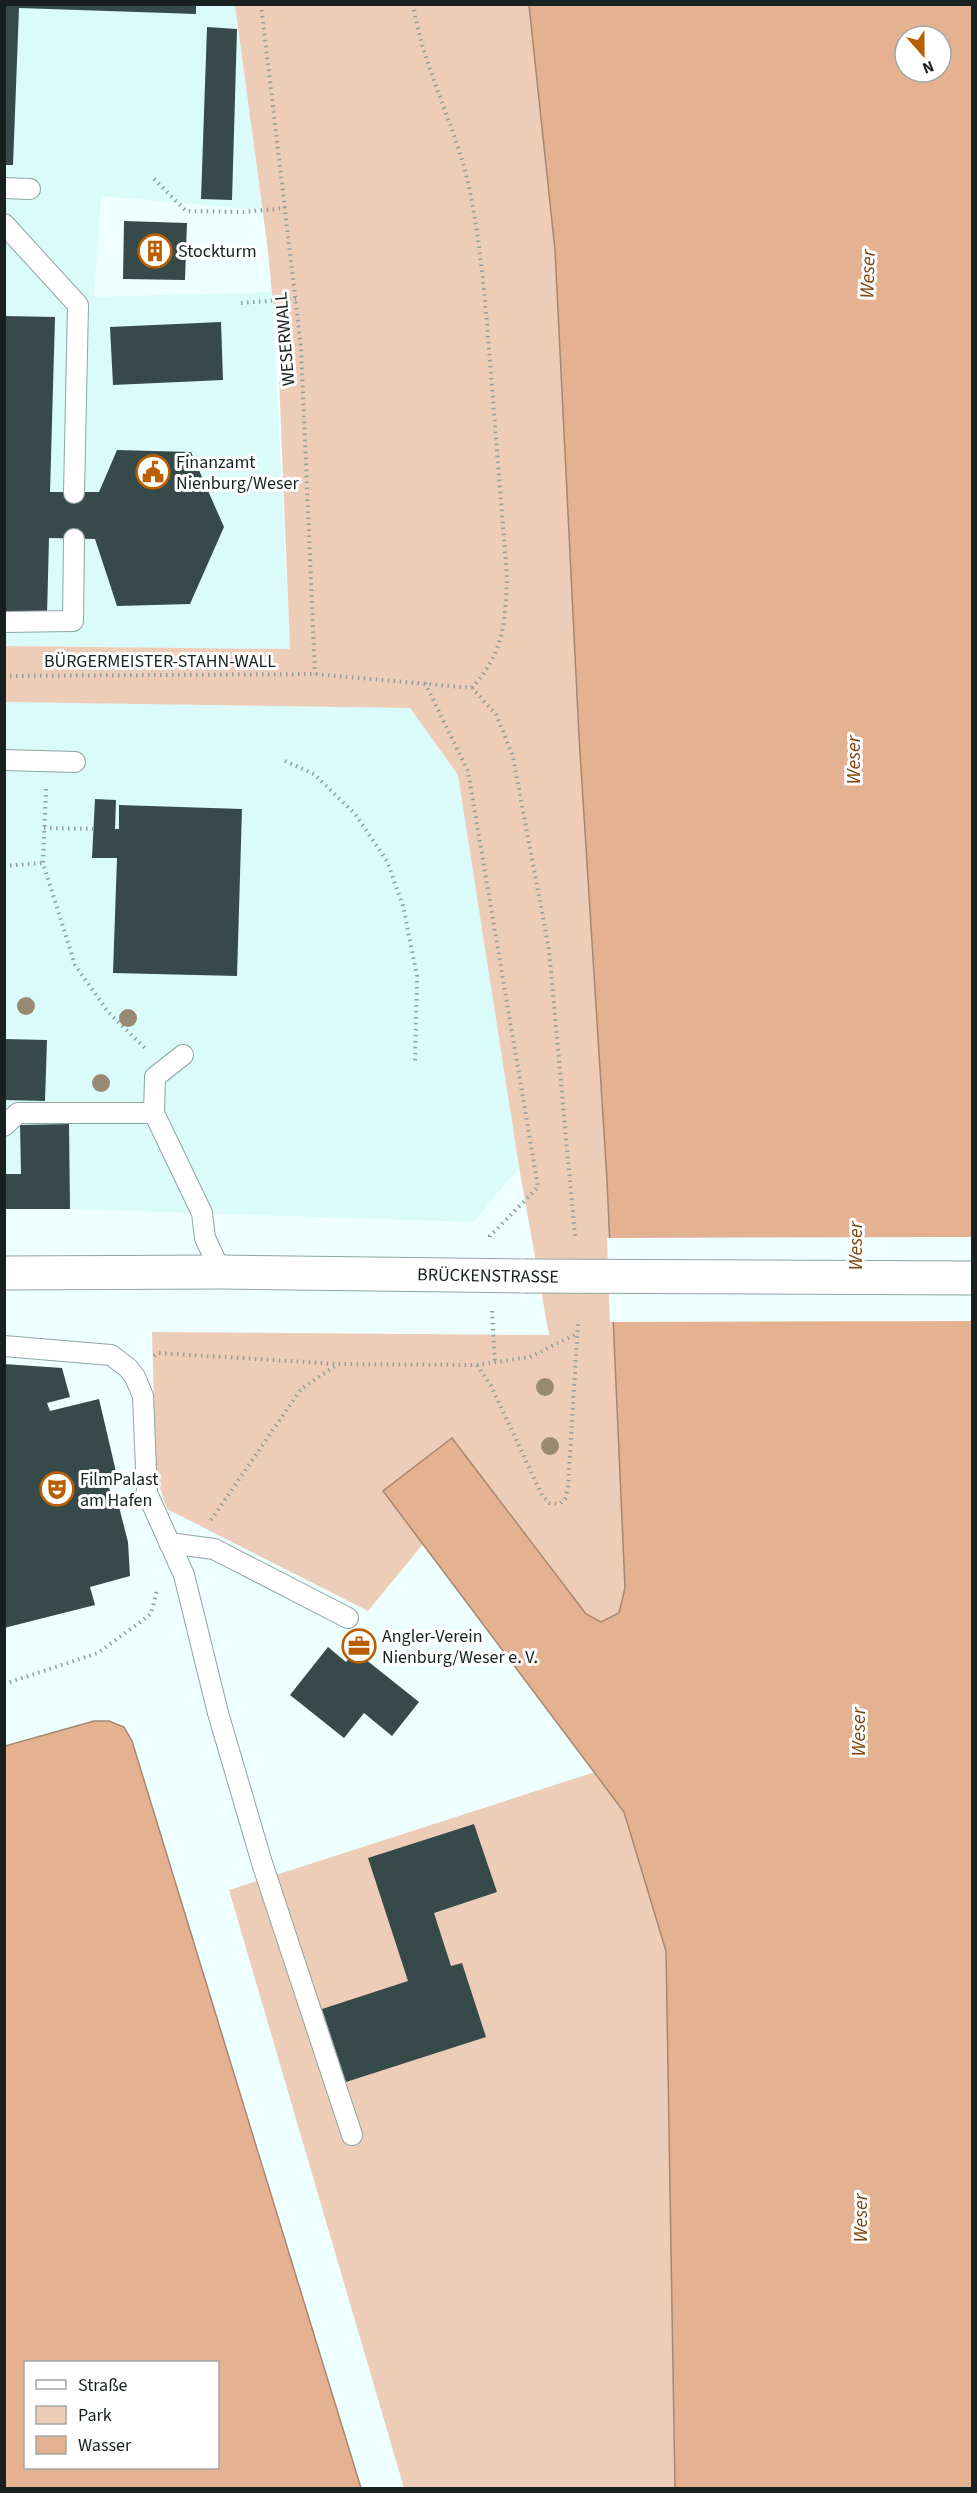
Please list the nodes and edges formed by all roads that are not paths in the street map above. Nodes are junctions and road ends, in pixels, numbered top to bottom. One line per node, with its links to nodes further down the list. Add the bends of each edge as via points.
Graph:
1 (4, 188): 2 (lane)
2 (30, 189)
3 (4, 224): 4 (lane, via 78,306)
4 (74, 493)
5 (74, 539): 6 (lane, via 73,621)
6 (4, 622)
7 (4, 760): 8 (lane)
8 (75, 762)
9 (183, 1054): 10 (lane, via 155,1077)
10 (154, 1113): 11 (lane, via 18,1113); 12 (lane, via 202,1213 205,1238)
11 (4, 1126)
12 (221, 1272): 13 (street, BRÜCKENSTRASSE); 14 (street, BRÜCKENSTRASSE, bridge)
13 (4, 1273)
14 (972, 1278)
15 (4, 1346): 16 (lane, via 111,1355 128,1368 142,1396 147,1493)
16 (169, 1543): 17 (lane, via 214,1549); 18 (lane, via 184,1575 218,1713 262,1863)
17 (348, 1618)
18 (352, 2135)

